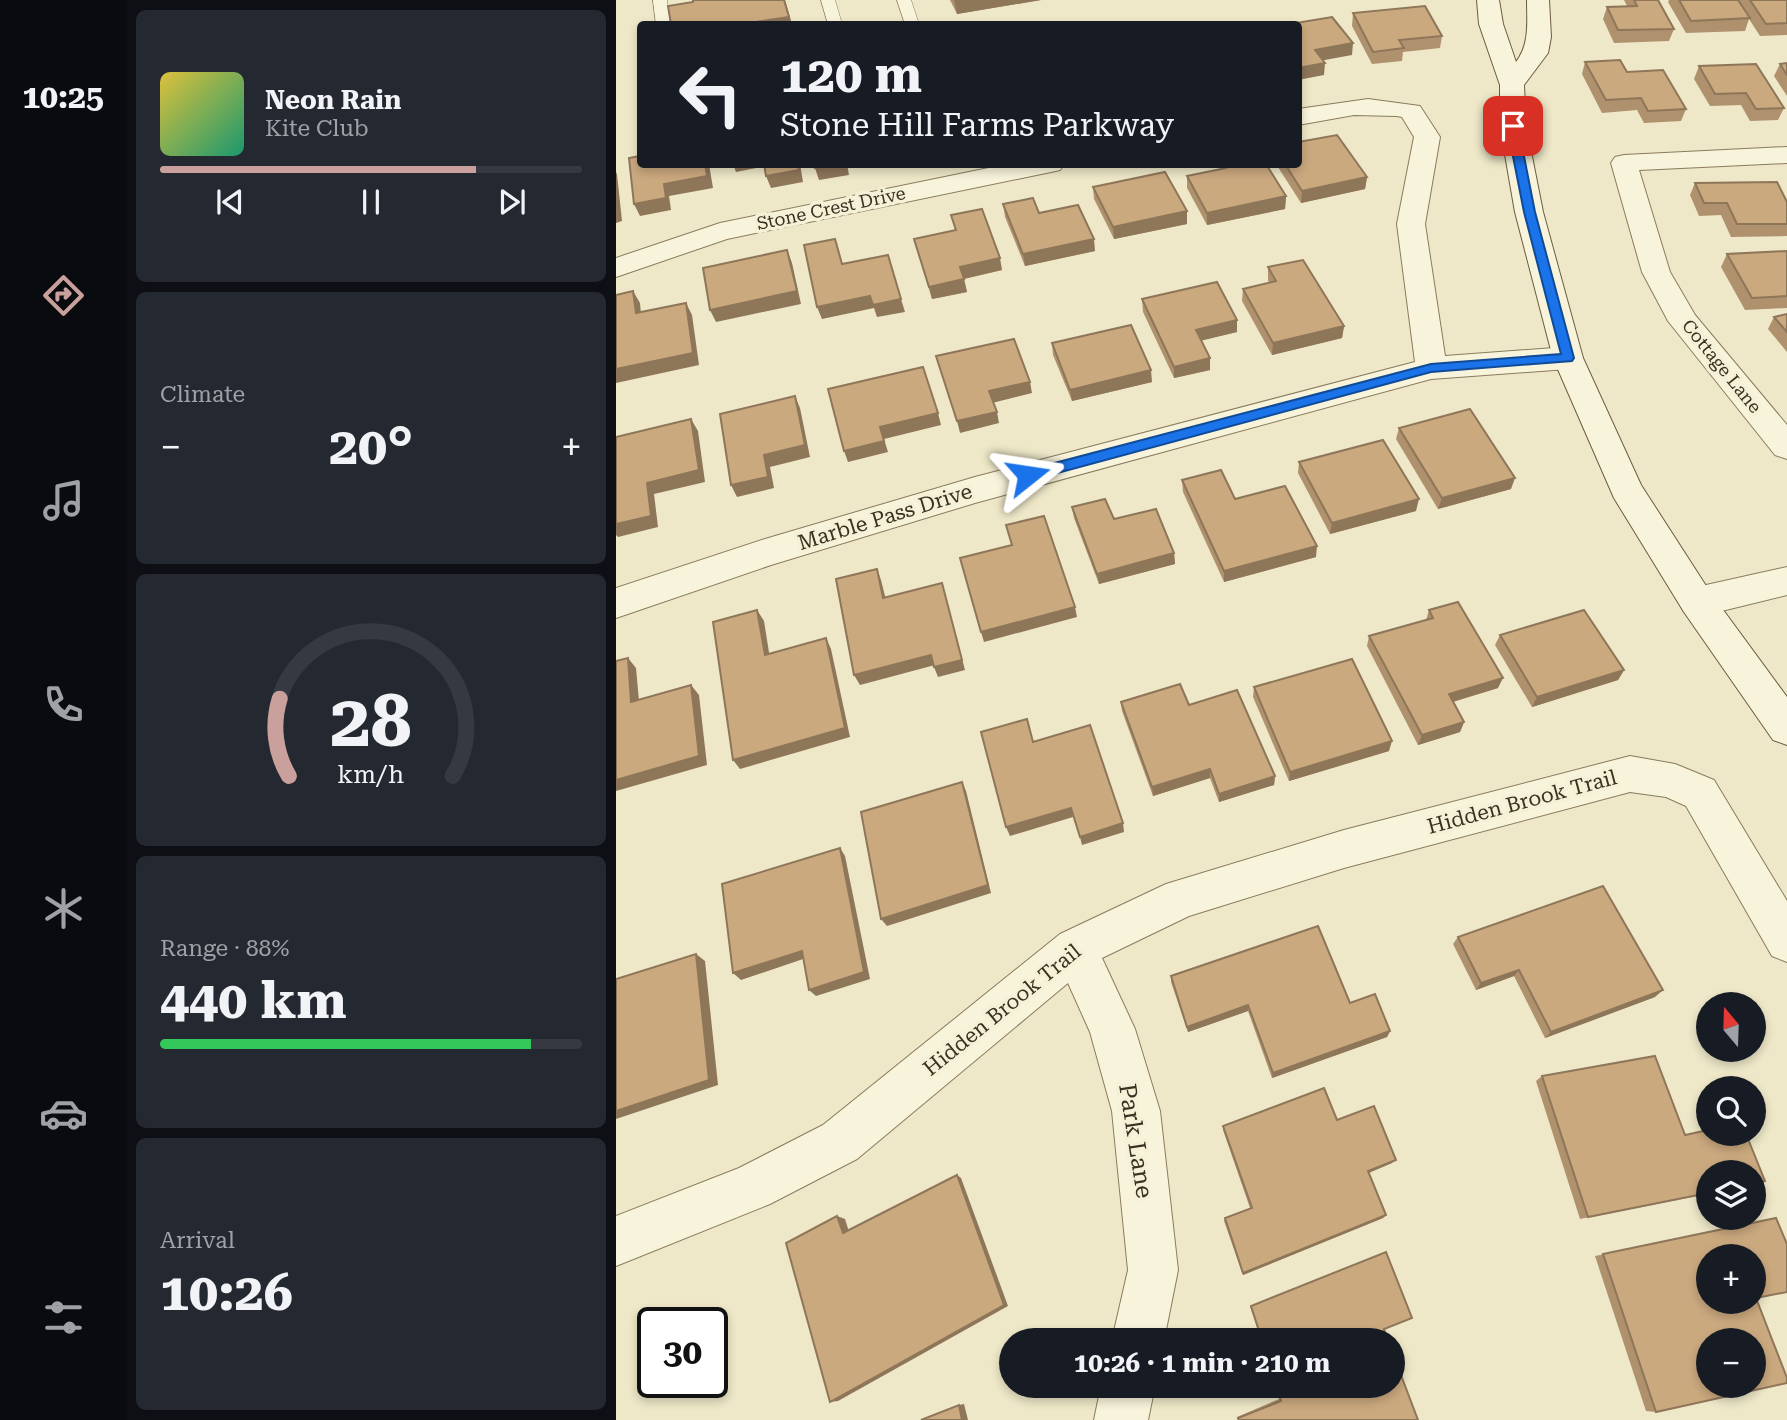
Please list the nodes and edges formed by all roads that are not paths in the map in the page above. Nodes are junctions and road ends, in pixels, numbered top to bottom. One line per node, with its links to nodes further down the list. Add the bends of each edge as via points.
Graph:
1 (660, 0): 6 (lane)
2 (828, 0): 7 (lane)
3 (904, 0): 8 (lane)
4 (1488, 0): 9 (street)
5 (1538, 0): 9 (street, via 1536,53)
6 (663, 21)
7 (834, 21)
8 (911, 21)
9 (1512, 85): 14 (street, via 1513,126 1529,212)
10 (1302, 116): 15 (street, via 1354,106 1390,106 1411,111 1427,137 1411,224)
11 (1787, 155): 16 (street, Cottage Lane, via 1624,163 1656,272 1684,321)
12 (1031, 168): 13 (street, Stone Crest Drive, via 720,232)
13 (616, 268)
14 (1568, 358): 15 (street, Marble Pass Drive); 18 (street, via 1626,489)
15 (1431, 368): 19 (street, Marble Pass Drive, via 975,490)
16 (1787, 447)
17 (1787, 581): 18 (street)
18 (1697, 602): 20 (street)
19 (616, 603)
20 (1787, 728)
21 (1787, 941): 22 (street, Hidden Brook Trail, via 1700,793 1681,782 1630,774 1332,852 1181,898)
22 (1075, 949): 23 (street, Hidden Brook Trail, via 840,1142 752,1187); 24 (street, Park Lane, via 1112,1029 1136,1111 1153,1270)
23 (616, 1241)
24 (1141, 1328)
25 (1126, 1398): 26 (street)
26 (1121, 1420)

